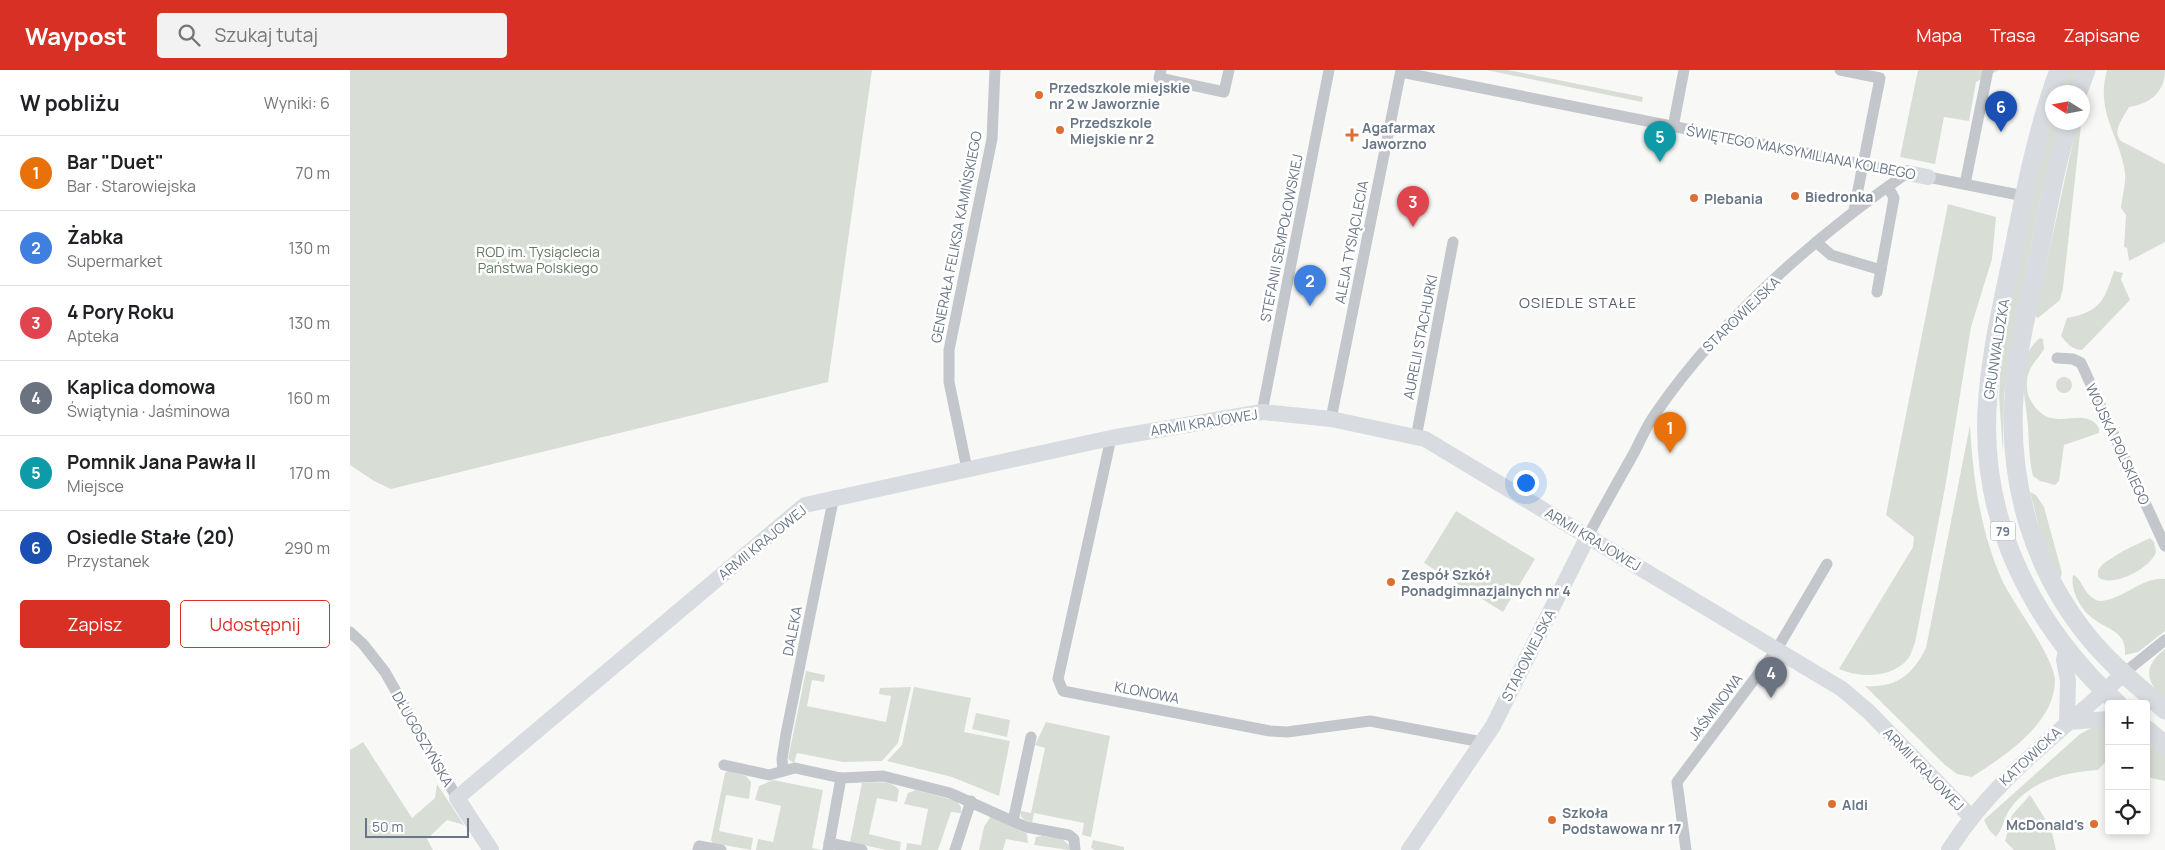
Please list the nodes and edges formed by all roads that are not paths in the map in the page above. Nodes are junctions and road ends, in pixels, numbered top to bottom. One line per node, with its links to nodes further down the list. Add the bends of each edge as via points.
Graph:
1 (995, 70): 30 (street, GENERAŁA FELIKSA KAMIŃSKIEGO, via 992,139 949,350 949,382)
2 (1161, 70): 3 (street, via 1159,78 1224,92)
3 (1229, 70)
4 (1329, 70): 26 (street, STEFANII SEMPOŁOWSKIEJ)
5 (1684, 70): 12 (street)
6 (1840, 70): 14 (street, via 1880,78)
7 (1988, 70): 17 (street)
8 (2059, 70): 19 (main road, GRUNWALDZKA / 79, via 2042,120)
9 (2086, 70): 11 (main road)
10 (1401, 71): 12 (street, ŚWIĘTEGO MAKSYMILIANA KOLBEGO); 27 (street, ALEJA TYSIĄCLECIA)
11 (2081, 85)
12 (1673, 127): 14 (street, ŚWIĘTEGO MAKSYMILIANA KOLBEGO)
13 (2067, 130): 39 (main road, GRUNWALDZKA / 79, via 2019,355 2013,412 2014,460 2028,527 2053,584 2091,641)
14 (1862, 165): 15 (street, ŚWIĘTEGO MAKSYMILIANA KOLBEGO); 20 (street)
15 (1907, 173): 16 (street, ŚWIĘTEGO MAKSYMILIANA KOLBEGO); 18 (street, STAROWIEJSKA)
16 (1928, 177): 17 (street, ŚWIĘTEGO MAKSYMILIANA KOLBEGO)
17 (1965, 184): 19 (street, ŚWIĘTEGO MAKSYMILIANA KOLBEGO)
18 (1888, 187): 20 (street, STAROWIEJSKA); 23 (street, via 1894,198)
19 (2024, 196): 38 (main road, GRUNWALDZKA / 79, via 1990,372 1987,447 1994,496 2011,554 2036,606)
20 (1854, 210): 22 (street, STAROWIEJSKA)
21 (1454, 242): 29 (street, AURELII STACHURKI)
22 (1816, 242): 23 (street, via 1831,255); 32 (street, STAROWIEJSKA, via 1694,360 1656,412)
23 (1882, 270): 24 (street)
24 (1877, 292)
25 (2057, 358): 33 (street, WOJSKA POLSKIEGO, via 2081,363)
26 (1262, 412): 27 (street, ARMII KRAJOWEJ); 28 (street, ARMII KRAJOWEJ)
27 (1331, 419): 29 (street, ARMII KRAJOWEJ)
28 (1111, 438): 30 (street, ARMII KRAJOWEJ); 46 (street, KLONOWA, via 1058,679 1063,691 1270,731 1287,732 1370,720)
29 (1416, 438): 32 (street, ARMII KRAJOWEJ, via 1425,439)
30 (967, 469): 31 (street, ARMII KRAJOWEJ)
31 (834, 496): 49 (street, DALEKA, via 786,734); 51 (street, ARMII KRAJOWEJ, via 805,504)
32 (1588, 536): 37 (street, ARMII KRAJOWEJ); 46 (street, STAROWIEJSKA)
33 (2165, 546)
34 (1827, 564): 37 (street, JAŚMINOWA)
35 (350, 632): 51 (street, DŁUGOSZYŃSKA, via 364,644 385,672)
36 (2165, 640): 39 (street)
37 (1778, 649): 53 (street, ARMII KRAJOWEJ, via 1858,701); 63 (street, JAŚMINOWA, via 1677,782)
38 (2066, 650): 40 (main road, GRUNWALDZKA / 79); 43 (street)
39 (2124, 673): 40 (street, KATOWICKA); 41 (main road, 79)
40 (2111, 698): 43 (street, KATOWICKA)
41 (2165, 710)
42 (2105, 719): 43 (street)
43 (2067, 722): 53 (street, KATOWICKA, via 2019,765)
44 (2150, 732): 47 (main road)
45 (1031, 737): 54 (street)
46 (1482, 742): 62 (street, STAROWIEJSKA)
47 (2165, 745)
48 (724, 765): 49 (street, via 769,775)
49 (783, 771): 50 (street, via 795,768)
50 (842, 778): 52 (street, via 884,776); 55 (street)
51 (457, 798): 56 (street, DŁUGOSZYŃSKA)
52 (971, 801): 54 (street); 60 (street)
53 (1972, 817): 64 (street, KATOWICKA)
54 (1013, 821): 61 (street, via 1034,829 1069,835 1074,839)
55 (829, 847): 59 (street)
56 (491, 850)
57 (698, 850): 58 (street, via 699,846)
58 (722, 850)
59 (862, 850)
60 (955, 850)
61 (1075, 850)
62 (1409, 850)
63 (1686, 850)
64 (1949, 850)

